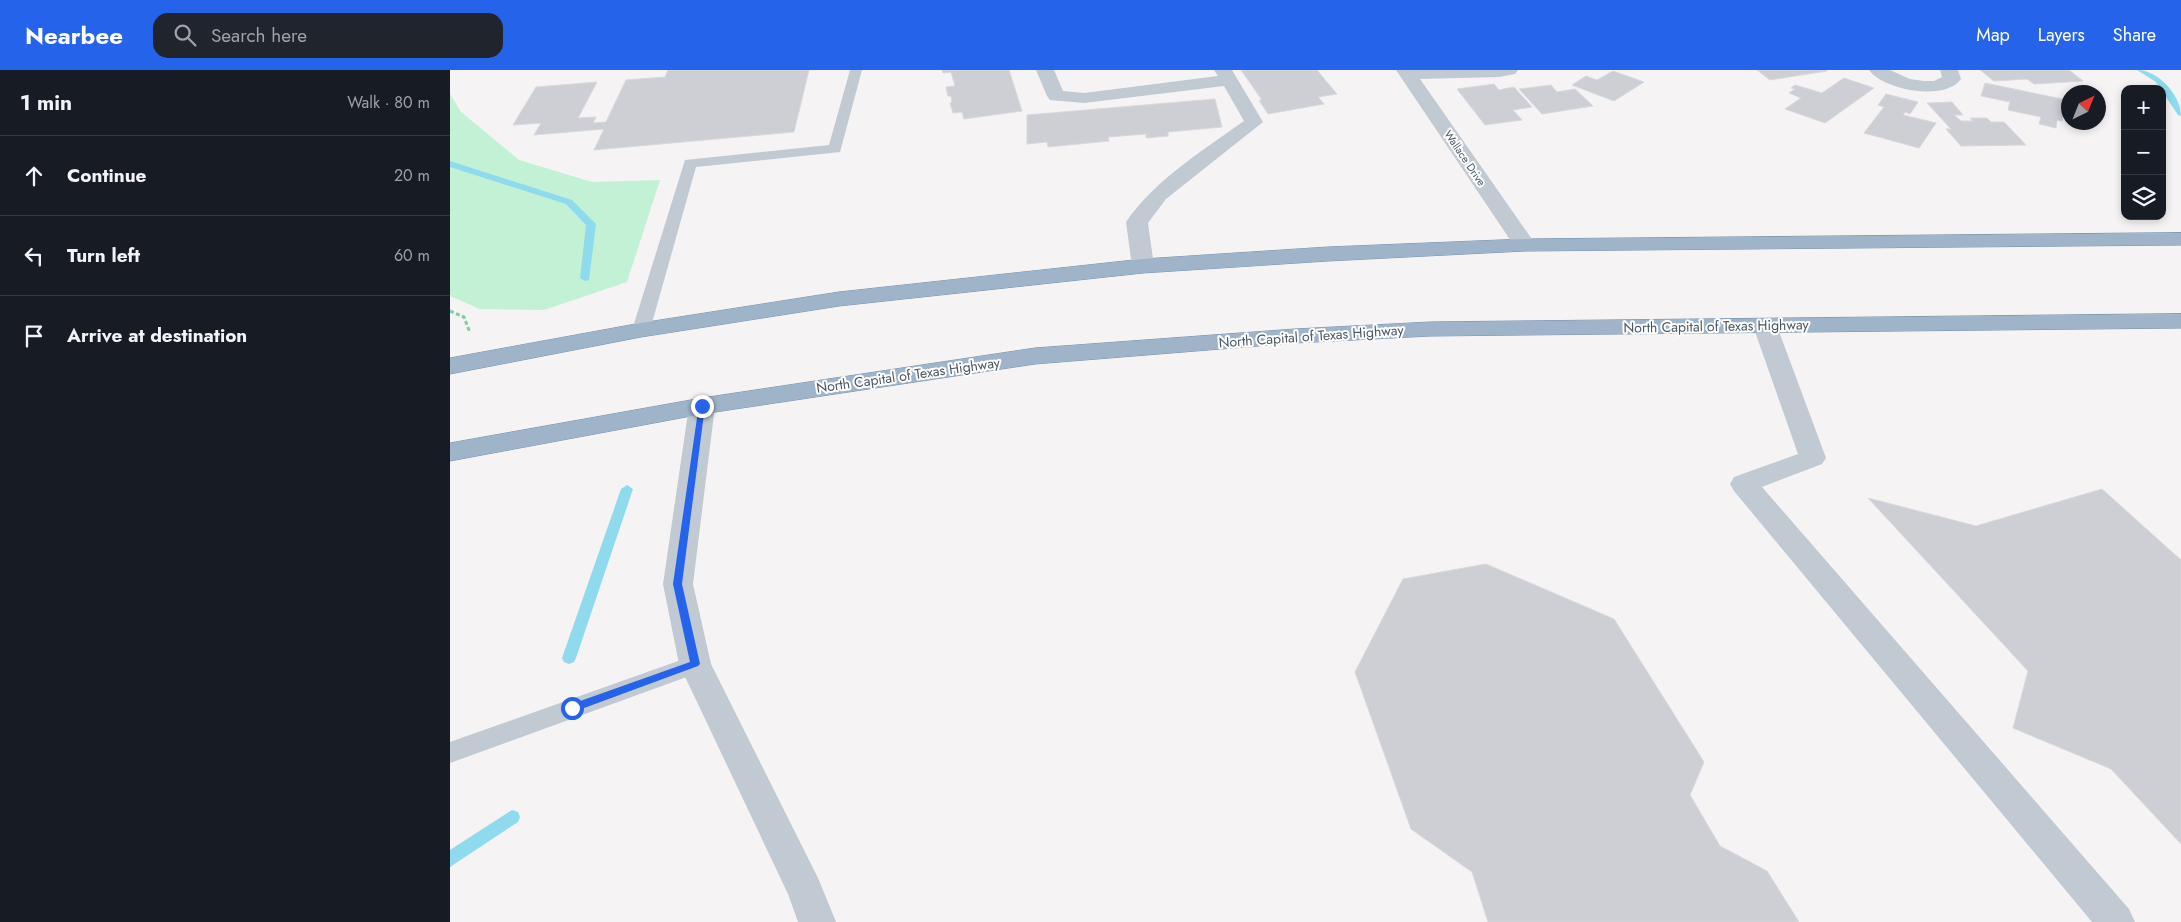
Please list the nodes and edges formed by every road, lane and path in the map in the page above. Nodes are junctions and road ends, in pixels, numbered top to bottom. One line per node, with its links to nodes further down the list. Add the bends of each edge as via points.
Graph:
1 (856, 70): 13 (lane, via 835,149 690,163)
2 (1045, 70): 7 (street, via 1056,96 1084,98)
3 (1509, 70): 6 (street)
4 (1878, 70): 5 (street, via 1900,82 1923,86 1943,85 1952,79)
5 (1949, 70)
6 (1406, 72): 9 (street, Wallace Drive)
7 (1226, 75): 10 (street, via 1254,122 1186,172 1137,222)
8 (2181, 240): 9 (highway)
9 (1525, 245): 10 (highway)
10 (1143, 266): 13 (highway, via 840,299)
11 (2181, 320): 12 (highway, North Capital of Texas Highway)
12 (1765, 326): 15 (highway, North Capital of Texas Highway, via 1430,329 1286,337 1035,356); 20 (street, via 1813,458 1744,484)
13 (641, 330): 14 (highway)
14 (450, 366)
15 (702, 406): 16 (highway, North Capital of Texas Highway); 17 (street, via 678,584)
16 (450, 452)
17 (695, 664): 18 (lane); 19 (street, via 805,890)
18 (450, 753)
19 (817, 922)
20 (2116, 922)

